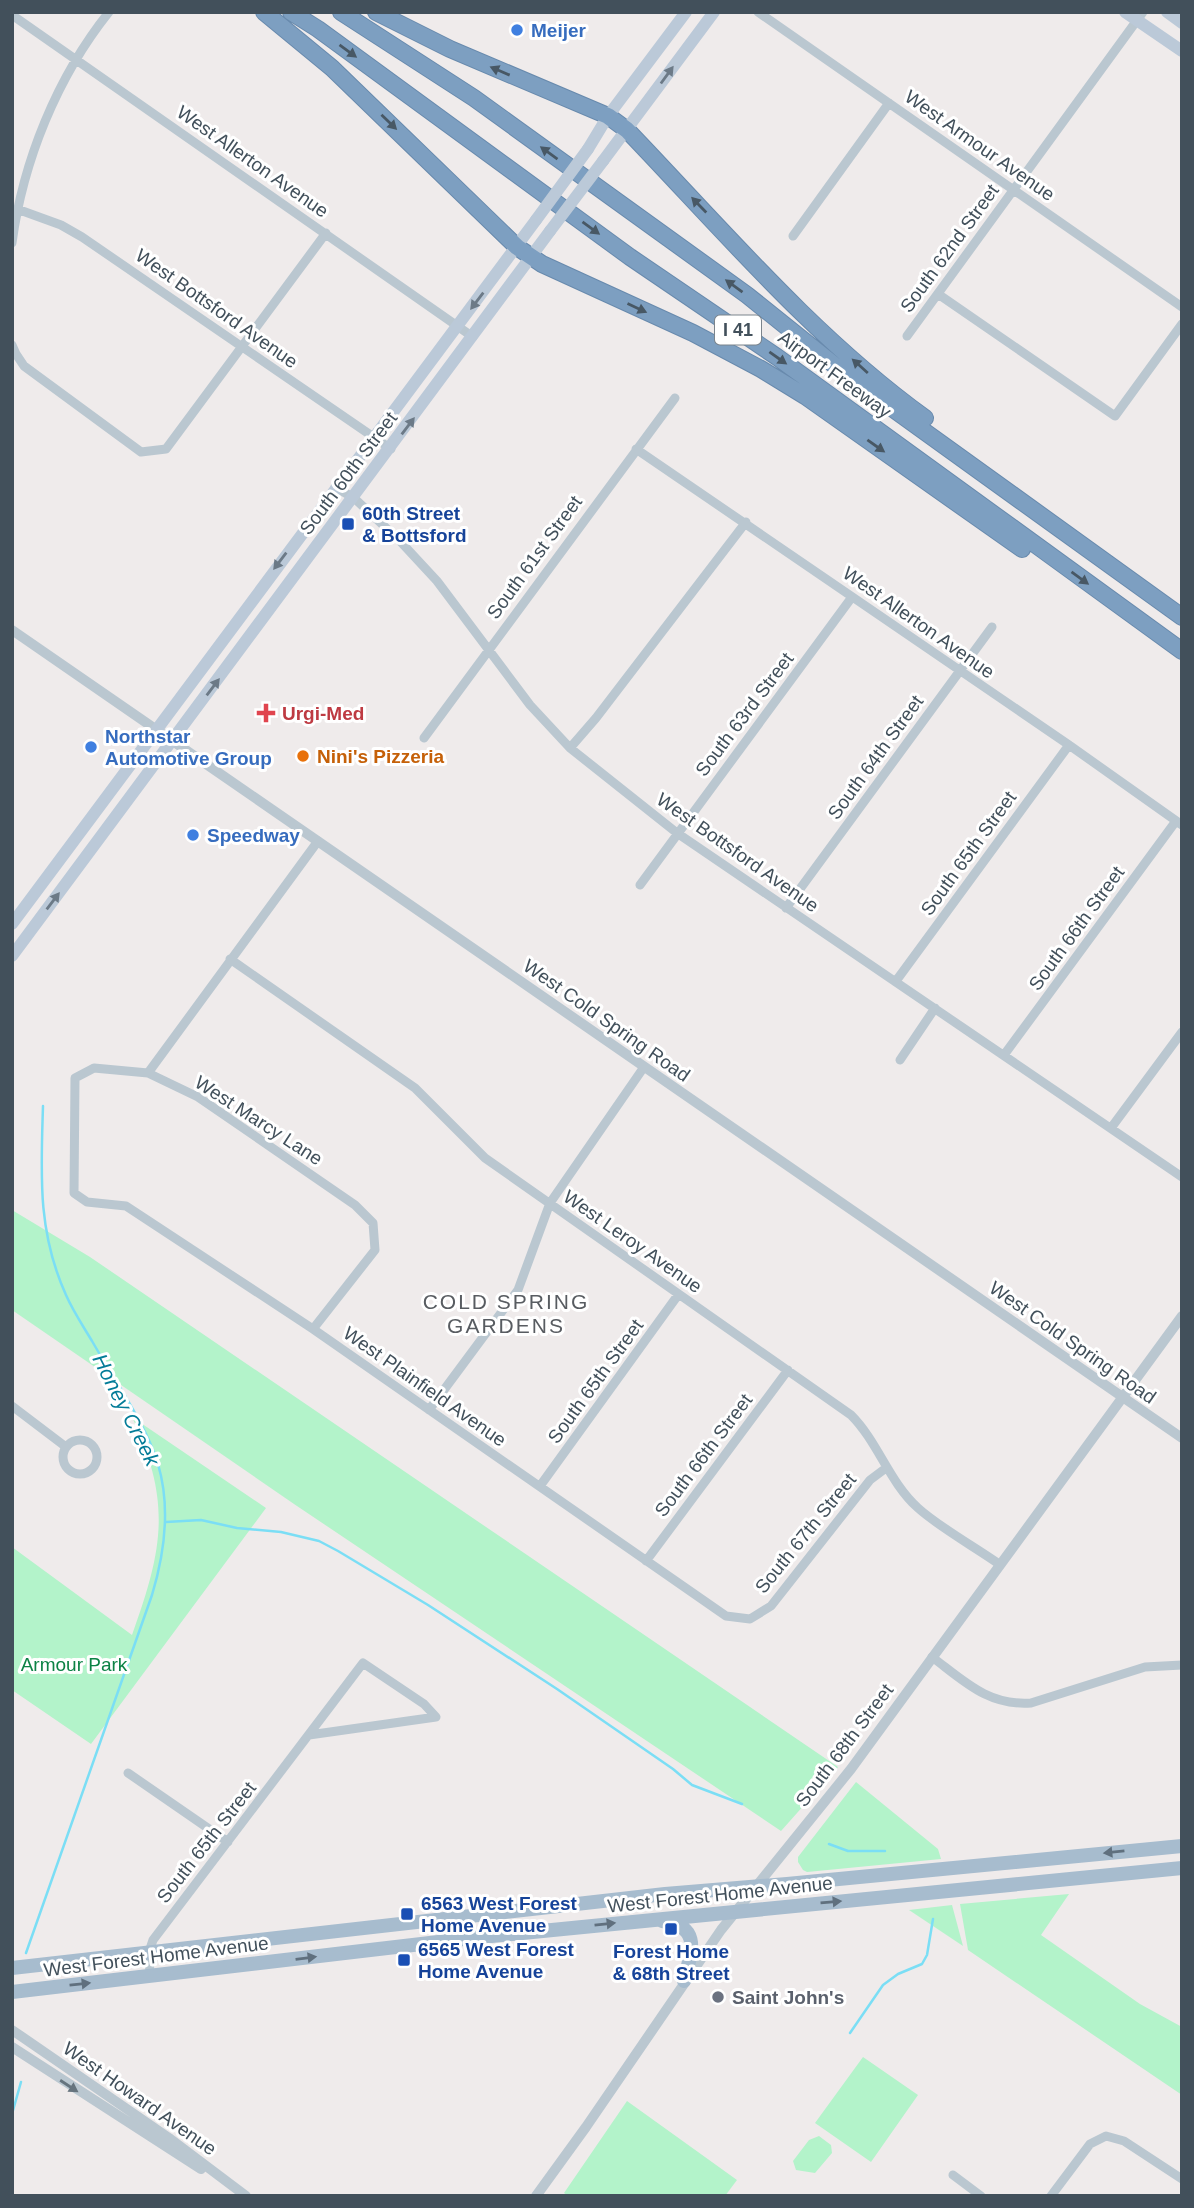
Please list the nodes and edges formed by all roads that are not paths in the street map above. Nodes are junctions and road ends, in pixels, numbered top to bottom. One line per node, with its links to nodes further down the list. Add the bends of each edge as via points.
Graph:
1 (109, 12): 15 (street)
2 (264, 12): 24 (highway, one-way to 24, via 332,68)
3 (291, 12): 42 (highway, Airport Freeway / I 41, one-way to 42)
4 (341, 12): 40 (highway, Airport Freeway / I 41, one-way to 4, via 474,98)
5 (376, 12): 17 (highway, one-way to 5)
6 (686, 12): 17 (main road, South 60th Street)
7 (714, 12): 18 (main road, South 60th Street, one-way to 7)
8 (758, 12): 16 (street, West Armour Avenue)
9 (1125, 12): 12 (main road)
10 (1167, 12): 13 (main road)
11 (12, 15): 15 (street, West Allerton Avenue)
12 (1140, 16): 14 (main road); 19 (street, South 62nd Street)
13 (1182, 23)
14 (1182, 51)
15 (76, 61): 20 (street, via 50,111); 21 (street, West Allerton Avenue)
16 (889, 103): 19 (street, West Armour Avenue); 22 (street)
17 (608, 116): 18 (highway); 24 (main road, South 60th Street, bridge)
18 (627, 130): 25 (main road, South 60th Street, bridge); 40 (highway, one-way to 18, via 1010,480 851,359)
19 (1013, 190): 26 (street, South 62nd Street); 27 (street, West Armour Avenue)
20 (17, 209): 23 (street); 33 (street, West Bottsford Avenue, via 82,237)
21 (326, 233): 29 (street, West Allerton Avenue); 33 (street)
22 (793, 236)
23 (12, 243)
24 (517, 247): 25 (highway); 29 (main road, South 60th Street, one-way to 29)
25 (532, 257): 31 (main road, South 60th Street); 42 (highway, one-way to 42, via 761,369 1022,549)
26 (938, 294): 28 (street, via 1115,416); 30 (street, South 62nd Street)
27 (1182, 307)
28 (1182, 324)
29 (458, 326): 31 (street, West Allerton Avenue); 35 (main road, South 60th Street)
30 (906, 336)
31 (473, 337): 36 (main road, South 60th Street, one-way to 31)
32 (12, 345): 33 (street, via 24,366 141,452 166,449)
33 (242, 347): 35 (street, West Bottsford Avenue)
34 (675, 398): 37 (street, South 61st Street)
35 (373, 438): 36 (street, West Bottsford Avenue); 38 (main road, South 60th Street)
36 (391, 449): 39 (main road, South 60th Street)
37 (636, 449): 41 (street, West Allerton Avenue); 47 (street, South 61st Street)
38 (335, 487): 39 (street, West Bottsford Avenue); 50 (main road, South 60th Street, one-way to 50)
39 (354, 498): 47 (street, West Bottsford Avenue, via 437,581); 52 (main road, South 60th Street, one-way to 39)
40 (1024, 502): 44 (highway, Airport Freeway / I 41)
41 (746, 522): 43 (street, West Allerton Avenue); 54 (street)
42 (1051, 557): 48 (highway, Airport Freeway / I 41, one-way to 48)
43 (852, 597): 49 (street, West Allerton Avenue); 58 (street, South 63rd Street)
44 (1182, 617)
45 (992, 627): 49 (street, South 64th Street)
46 (12, 630): 50 (street, West Cold Spring Road)
47 (488, 650): 51 (street, South 61st Street); 54 (street, West Bottsford Avenue)
48 (1182, 651)
49 (960, 671): 53 (street, West Allerton Avenue); 61 (street, South 64th Street)
50 (155, 730): 52 (street, West Cold Spring Road); 55 (main road, South 60th Street)
51 (424, 738)
52 (173, 742): 56 (main road, South 60th Street); 59 (street, West Cold Spring Road)
53 (1069, 745): 57 (street, West Allerton Avenue); 65 (street, South 65th Street)
54 (569, 748): 58 (street, West Bottsford Avenue)
55 (118, 781): 56 (main road, via 108,807); 62 (main road, South 60th Street)
56 (116, 817): 63 (main road, South 60th Street, one-way to 56)
57 (1179, 823): 68 (street, South 66th Street)
58 (677, 833): 60 (street, South 63rd Street); 61 (street, West Bottsford Avenue)
59 (318, 841): 64 (street); 70 (street, West Cold Spring Road)
60 (640, 885)
61 (786, 908): 65 (street, West Bottsford Avenue)
62 (12, 924)
63 (12, 956)
64 (230, 959): 71 (street); 75 (street, West Leroy Avenue, via 415,1088 485,1158)
65 (896, 981): 66 (street, West Bottsford Avenue)
66 (935, 1008): 68 (street, West Bottsford Avenue); 69 (street)
67 (1182, 1032): 72 (street)
68 (1004, 1055): 72 (street, West Bottsford Avenue)
69 (900, 1060)
70 (644, 1068): 75 (street); 80 (street, West Cold Spring Road)
71 (148, 1073): 74 (street, West Marcy Lane, via 94,1068 75,1077); 78 (street, West Marcy Lane, via 198,1097 355,1205 373,1223 374,1250)
72 (1111, 1128): 73 (street, West Bottsford Avenue)
73 (1182, 1177)
74 (74, 1193): 78 (street, West Plainfield Avenue, via 87,1202 125,1206)
75 (550, 1203): 76 (street, West Leroy Avenue); 82 (street, via 518,1290)
76 (678, 1295): 79 (street, West Leroy Avenue); 86 (street, South 65th Street)
77 (1182, 1316): 80 (street, South 68th Street)
78 (313, 1329): 82 (street, West Plainfield Avenue)
79 (788, 1370): 85 (street, West Leroy Avenue, via 862,1425); 87 (street, South 66th Street)
80 (1122, 1397): 83 (street, West Cold Spring Road); 88 (street, South 68th Street)
81 (12, 1406): 84 (street)
82 (429, 1410): 86 (street, West Plainfield Avenue)
83 (1182, 1438)
84 (66, 1447)
85 (886, 1468): 88 (street, West Leroy Avenue, via 918,1508); 89 (street, South 67th Street, via 870,1479 771,1606)
86 (540, 1486): 87 (street, West Plainfield Avenue)
87 (646, 1561): 89 (street, West Plainfield Avenue, via 726,1616)
88 (999, 1564): 90 (street, South 68th Street)
89 (750, 1619)
90 (932, 1657): 91 (street, via 994,1700 1014,1704 1031,1703 1145,1667); 97 (street, South 68th Street, via 850,1769)
91 (1182, 1665)
92 (309, 1735): 92 (street, South 65th Street, via 363,1663 436,1717); 94 (street, South 65th Street)
93 (128, 1773): 94 (street)
94 (228, 1842): 100 (street, South 65th Street, via 153,1940)
95 (1182, 1846): 97 (main road, West Forest Home Avenue, one-way to 97)
96 (1182, 1868): 98 (main road, West Forest Home Avenue, one-way to 96)
97 (755, 1886): 98 (street, South 68th Street); 100 (main road, West Forest Home Avenue)
98 (736, 1911): 99 (main road, West Forest Home Avenue); 103 (street, South 68th Street)
99 (650, 1920): 102 (main road, West Forest Home Avenue, one-way to 99); 103 (main road, via 673,1922 688,1932 692,1947)
100 (149, 1952): 101 (main road, West Forest Home Avenue); 102 (street)
101 (12, 1968)
102 (150, 1976): 104 (main road, West Forest Home Avenue, one-way to 102)
103 (684, 1981): 110 (street, South 68th Street)
104 (15, 1994)
105 (14, 2030): 109 (street, West Howard Avenue)
106 (12, 2047): 109 (street, West Howard Avenue, one-way to 109)
107 (953, 2175): 111 (street)
108 (1182, 2179): 112 (street, via 1124,2141 1106,2136 1090,2144)
109 (246, 2196)
110 (536, 2196)
111 (981, 2196)
112 (1051, 2196)

